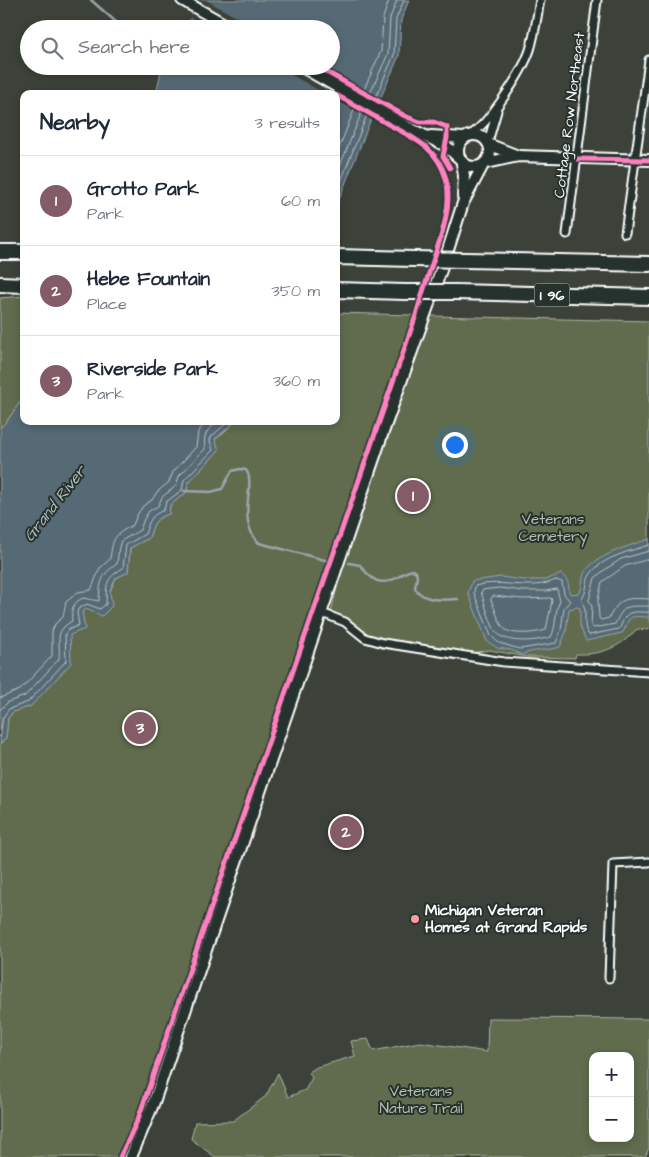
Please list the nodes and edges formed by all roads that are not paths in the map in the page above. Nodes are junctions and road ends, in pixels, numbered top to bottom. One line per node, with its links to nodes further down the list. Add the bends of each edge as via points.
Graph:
1 (182, 0): 4 (main road)
2 (540, 0): 7 (street, via 527,59)
3 (597, 0): 12 (street, Cottage Row Northeast)
4 (217, 20)
5 (649, 60): 14 (street)
6 (316, 75): 8 (main road)
7 (498, 105): 9 (street, via 484,124); 10 (street)
8 (427, 136): 9 (main road); 13 (main road, via 446,146)
9 (467, 137): 10 (main road, via 481,136); 13 (main road, via 459,146)
10 (489, 144): 11 (main road); 16 (main road, via 490,155)
11 (518, 156): 12 (main road); 16 (main road)
12 (577, 159): 14 (main road); 19 (street, Cottage Row Northeast)
13 (460, 160): 16 (main road, via 474,168); 17 (main road, via 464,176)
14 (635, 160): 15 (main road); 18 (street)
15 (649, 160)
16 (484, 164): 17 (main road)
17 (463, 203): 28 (main road)
18 (625, 233)
19 (567, 234)
20 (0, 251): 21 (highway)
21 (20, 252)
22 (341, 257): 23 (highway, I 96, bridge)
23 (649, 264)
24 (0, 284): 25 (highway)
25 (20, 285)
26 (340, 290): 27 (highway, I 96, bridge)
27 (649, 297)
28 (322, 613): 29 (street, via 345,622 365,638 383,643 504,662); 32 (main road, via 154,1102)
29 (649, 672)
30 (649, 862): 31 (street, via 613,864)
31 (609, 978)
32 (131, 1157)

